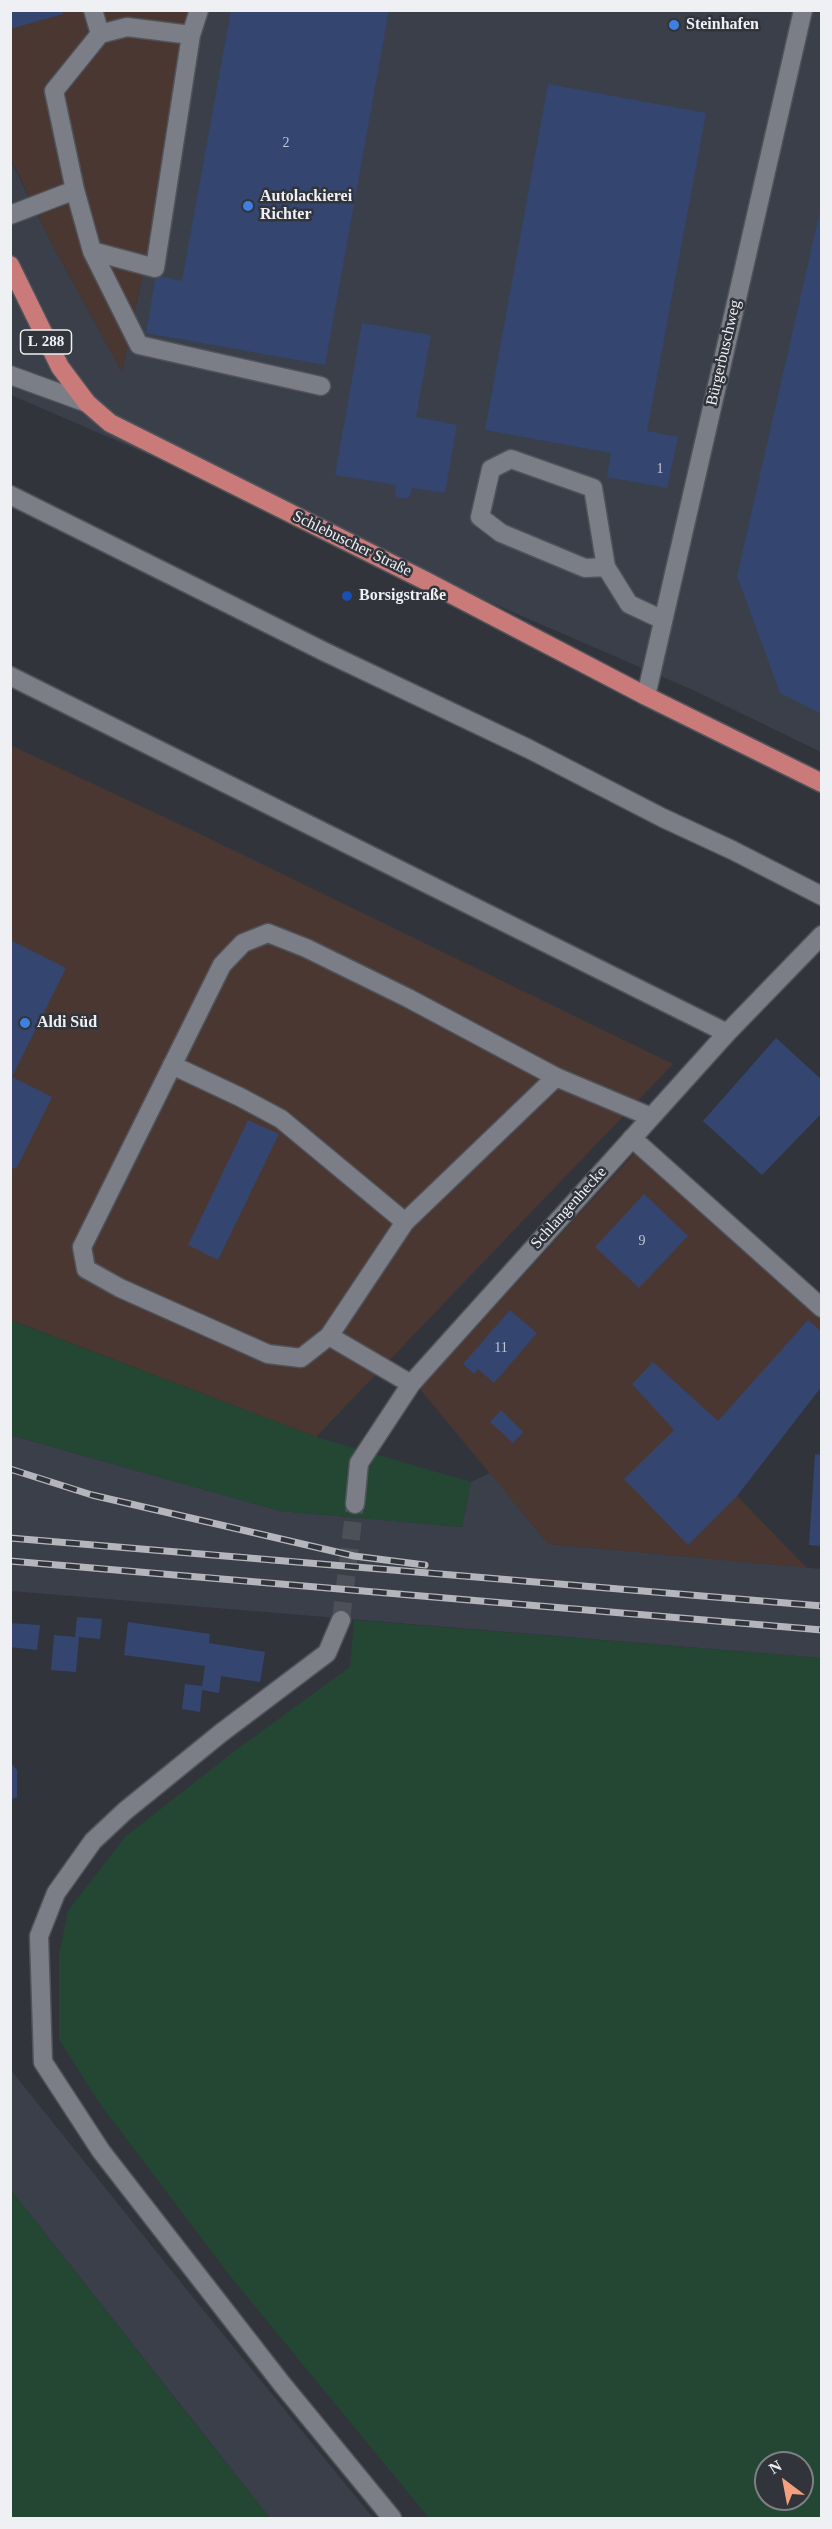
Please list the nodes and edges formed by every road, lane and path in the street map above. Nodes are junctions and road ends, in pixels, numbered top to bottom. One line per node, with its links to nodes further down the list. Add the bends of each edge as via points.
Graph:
1 (93, 10): 4 (street)
2 (199, 10): 5 (street)
3 (803, 10): 15 (street, Bürgerbuschweg)
4 (100, 34): 5 (street, via 127,27); 6 (street, via 54,91)
5 (191, 35): 8 (street, via 155,268)
6 (75, 190): 7 (street); 8 (street)
7 (10, 216)
8 (92, 251): 11 (street, via 139,345)
9 (12, 273): 12 (main road, L 288, via 60,367)
10 (10, 375): 12 (street, Schlebuscher Straße)
11 (321, 386)
12 (87, 403): 17 (main road, Schlebuscher Straße / L 288, via 110,423)
13 (10, 495): 19 (street)
14 (606, 567): 14 (street, via 593,488 511,459 491,469 480,518 501,533 585,568); 15 (street, via 629,604)
15 (663, 620): 17 (street, Bürgerbuschweg)
16 (10, 676): 21 (street)
17 (646, 696): 18 (main road, Schlebuscher Straße / L 288)
18 (822, 783)
19 (822, 896)
20 (822, 935): 21 (street, Schlangenhecke)
21 (727, 1033): 24 (street, Schlangenhecke)
22 (172, 1065): 23 (street, via 222,965 243,943 268,933 408,998); 26 (street, via 281,1119); 28 (street, via 82,1246 86,1269 268,1354 301,1358)
23 (556, 1077): 24 (street); 26 (street)
24 (651, 1117): 25 (street, Schlangenhecke)
25 (632, 1138): 27 (street); 29 (street, Schlangenhecke)
26 (405, 1222): 28 (street)
27 (822, 1308)
28 (329, 1336): 29 (street)
29 (411, 1384): 30 (street, Schlangenhecke, via 359,1463)
30 (355, 1504)
31 (341, 1620): 32 (street, via 327,1653 125,1811 93,1841 56,1893 39,1936 43,2062 101,2151)
32 (392, 2518)

